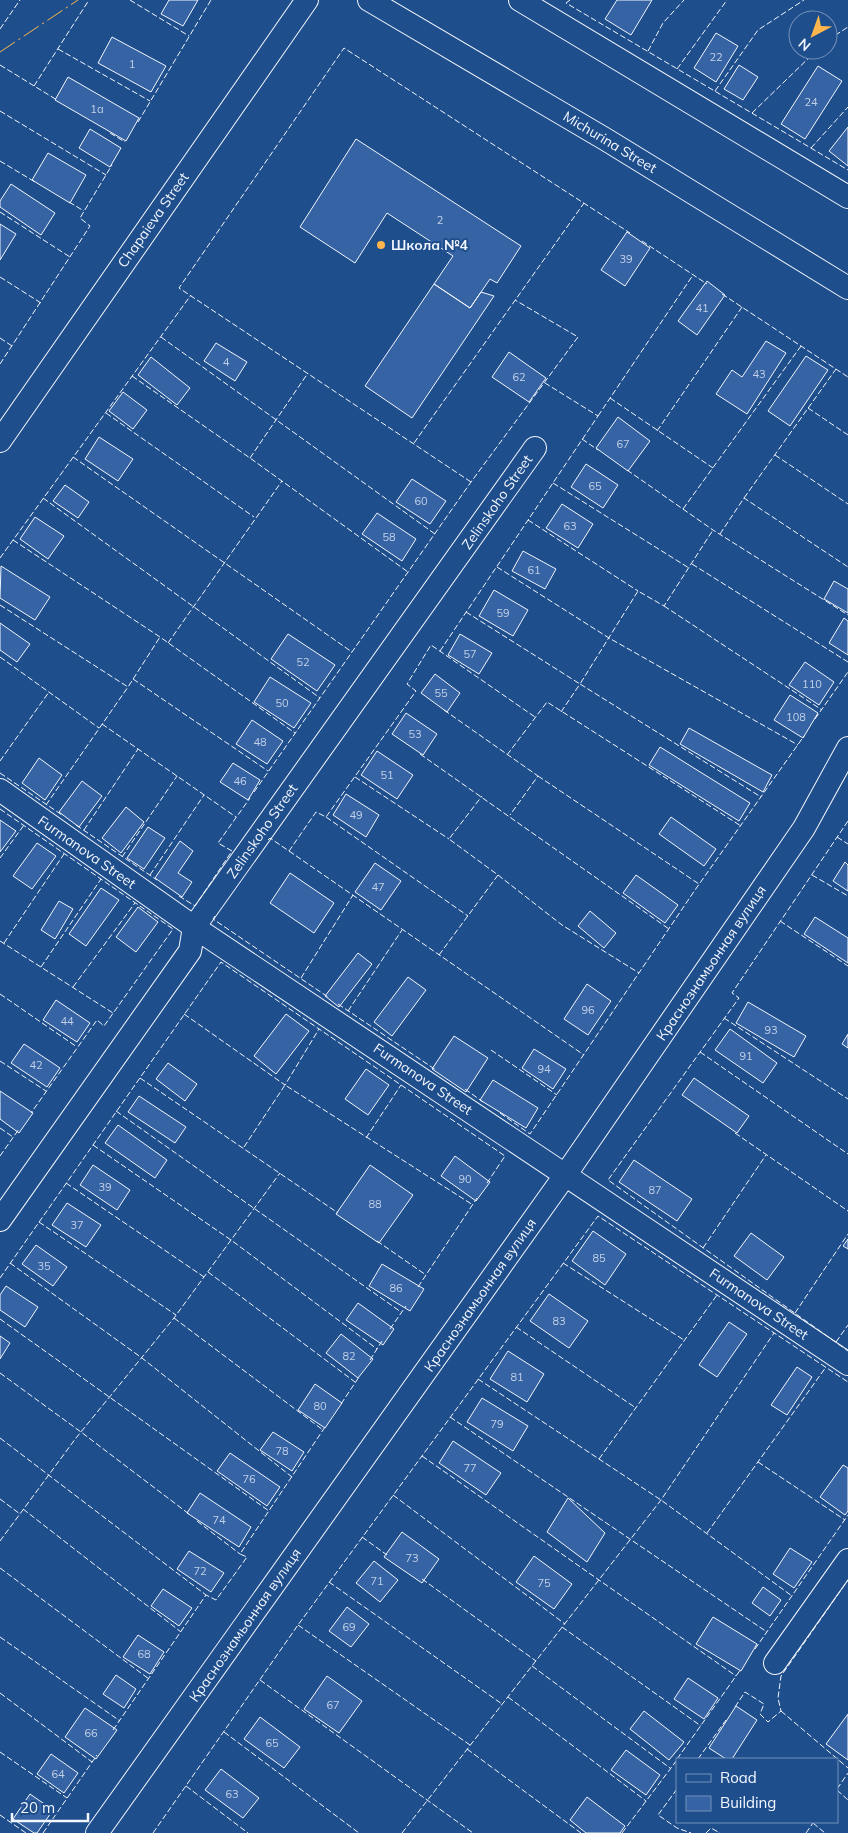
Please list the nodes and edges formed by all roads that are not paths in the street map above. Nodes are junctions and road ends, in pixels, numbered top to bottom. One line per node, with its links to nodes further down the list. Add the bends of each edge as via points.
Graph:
1 (307, 0): 7 (street, Chapaieva Street)
2 (369, 0): 6 (street, Michurina Street)
3 (520, 0): 4 (street)
4 (545, 5): 5 (street)
5 (848, 197)
6 (848, 288)
7 (0, 441)
8 (535, 448): 11 (street, Zelinskoho Street)
9 (848, 748): 12 (street, Краснознамьонная вулиця, via 804,828)
10 (0, 790): 11 (street, Furmanova Street)
11 (194, 928): 12 (street, Furmanova Street); 13 (street, Zelinskoho Street, via 190,951)
12 (566, 1174): 14 (street, Furmanova Street); 17 (street, Краснознамьонная вулиця)
13 (0, 1220)
14 (848, 1364)
15 (848, 1560): 16 (street)
16 (775, 1664)
17 (98, 1833)

